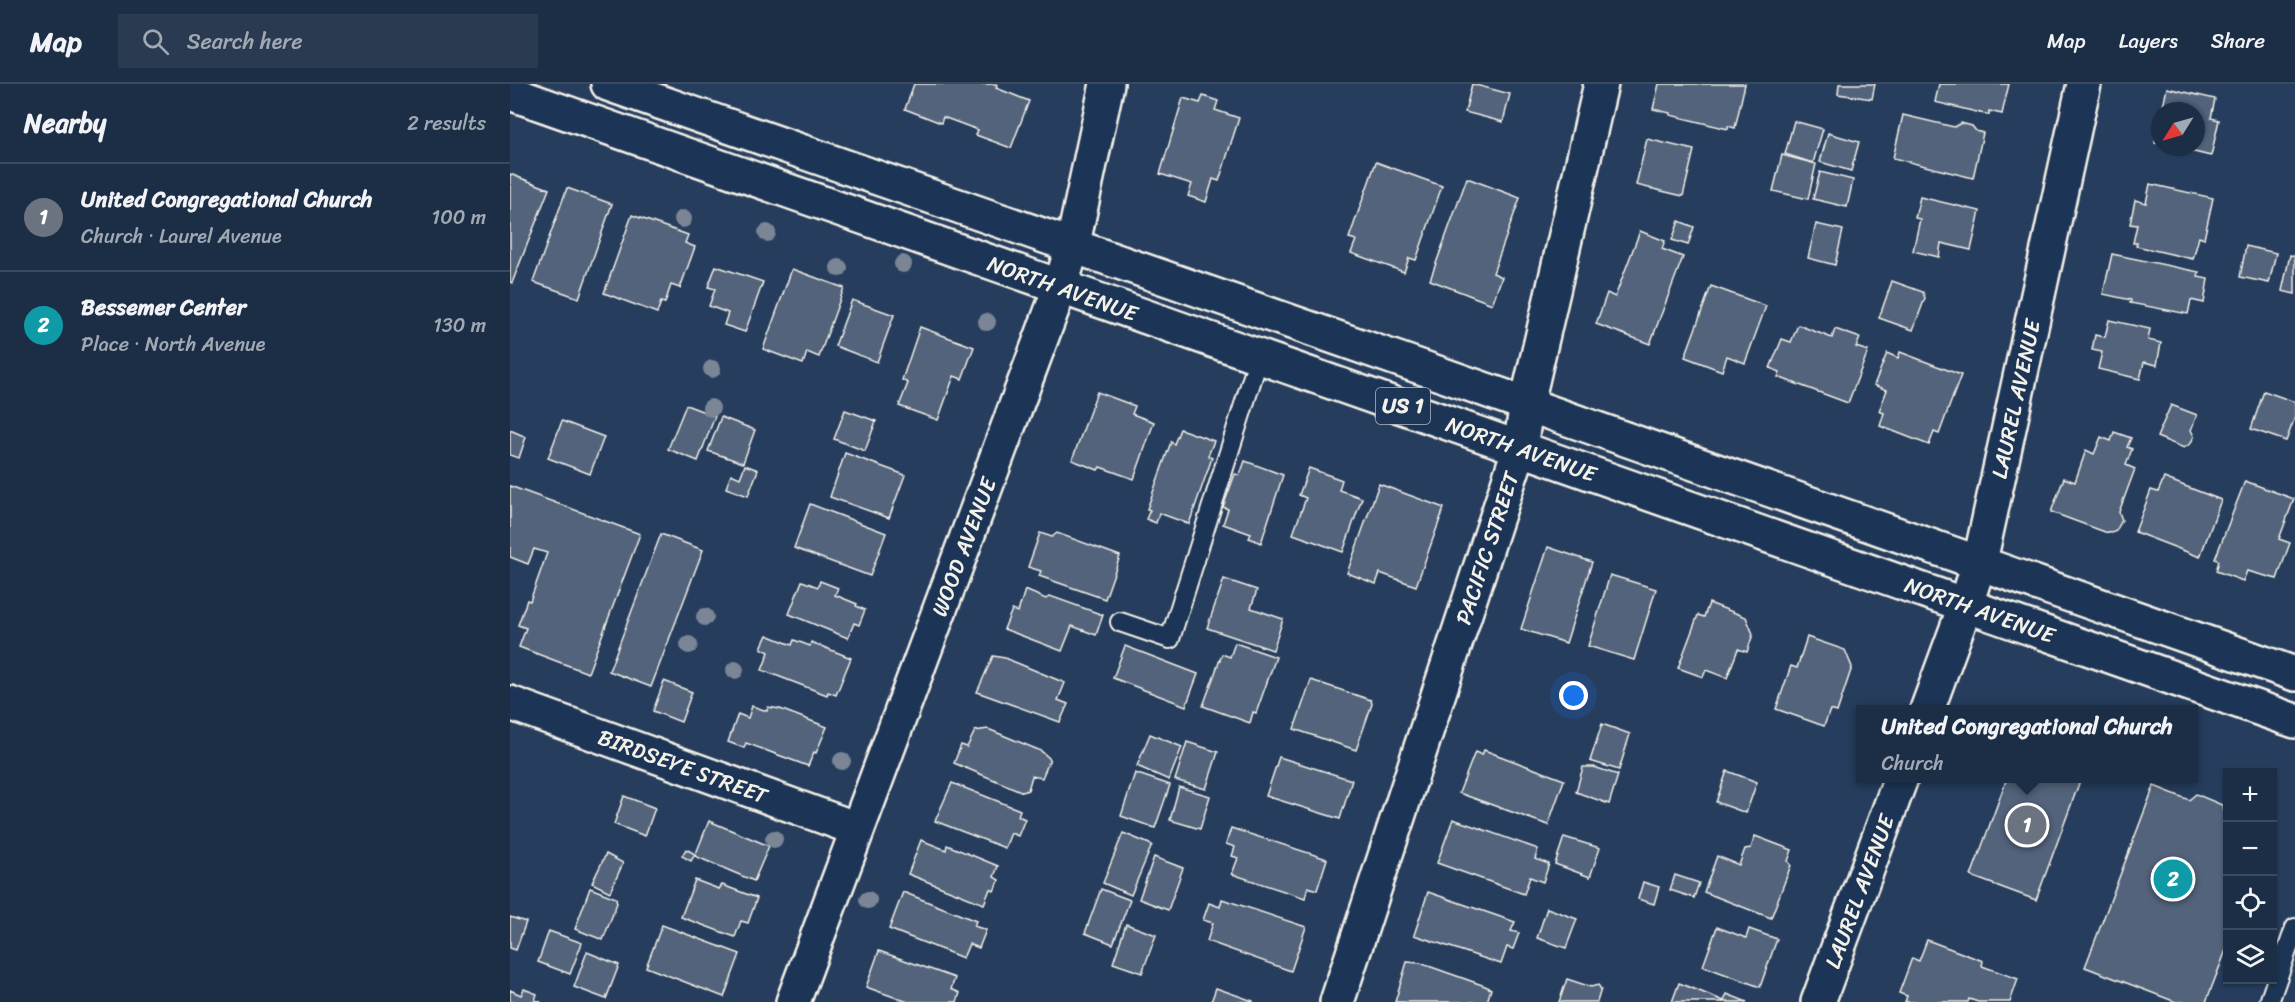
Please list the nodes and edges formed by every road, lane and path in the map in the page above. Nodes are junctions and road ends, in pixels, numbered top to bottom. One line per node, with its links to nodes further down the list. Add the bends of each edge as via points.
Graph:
1 (608, 84): 6 (main road, NORTH AVENUE / US 1)
2 (1107, 84): 6 (main road, WOOD AVENUE)
3 (1601, 84): 9 (main road, PACIFIC STREET)
4 (2084, 84): 11 (main road, LAUREL AVENUE)
5 (510, 93): 7 (main road, NORTH AVENUE / US 1)
6 (1072, 248): 7 (main road, WOOD AVENUE); 9 (main road, NORTH AVENUE / US 1)
7 (1060, 288): 8 (main road, NORTH AVENUE / US 1); 19 (main road, WOOD AVENUE)
8 (1259, 357): 10 (main road, NORTH AVENUE / US 1); 13 (lane, via 1170,639)
9 (1527, 403): 10 (main road, PACIFIC STREET); 11 (main road, NORTH AVENUE / US 1)
10 (1520, 447): 12 (main road, NORTH AVENUE / US 1); 22 (main road, PACIFIC STREET)
11 (1980, 561): 12 (main road, LAUREL AVENUE); 14 (main road, NORTH AVENUE / US 1)
12 (1966, 604): 16 (main road, LAUREL AVENUE); 17 (main road, NORTH AVENUE / US 1)
13 (1120, 622)
14 (2295, 674)
15 (510, 703): 19 (main road, BIRDSEYE STREET)
16 (1929, 705)
17 (2295, 721)
18 (1899, 783): 23 (main road, LAUREL AVENUE)
19 (857, 829): 21 (main road, WOOD AVENUE)
20 (2295, 927): 24 (lane)
21 (793, 1002)
22 (1337, 1002)
23 (1818, 1002)
24 (2269, 1002)

